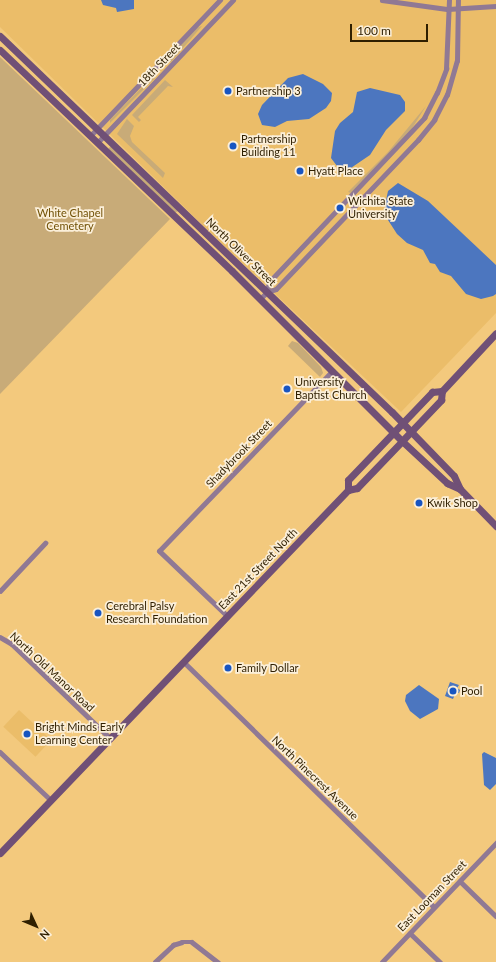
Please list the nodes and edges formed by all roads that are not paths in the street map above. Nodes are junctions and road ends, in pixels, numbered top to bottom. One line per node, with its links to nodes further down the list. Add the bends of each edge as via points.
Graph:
1 (220, 0): 11 (street, 18th Street)
2 (233, 0): 12 (street, 18th Street)
3 (382, 0): 7 (street, via 415,7)
4 (449, 0): 7 (street)
5 (458, 0): 8 (street)
6 (496, 6): 8 (street)
7 (448, 9): 8 (street); 15 (street, via 446,69 424,118 270,282)
8 (458, 9): 15 (street, via 457,61 447,95 434,120 418,140 276,288)
9 (0, 36): 11 (main road, North Oliver Street)
10 (0, 50): 13 (main road, North Oliver Street)
11 (97, 129): 12 (main road, North Oliver Street); 13 (street, 18th Street)
12 (104, 135): 14 (street, 18th Street); 15 (main road, North Oliver Street)
13 (90, 136): 14 (main road, North Oliver Street)
14 (97, 143): 16 (main road, North Oliver Street)
15 (267, 292): 16 (street); 20 (main road, North Oliver Street)
16 (260, 299): 18 (main road, North Oliver Street)
17 (496, 333): 19 (main road, East 21st Street North)
18 (332, 371): 21 (main road, North Oliver Street); 29 (street, Shadybrook Street, via 159,551)
19 (442, 391): 20 (main road, East 21st Street North, via 432,392); 22 (main road, East 21st Street North, via 441,400)
20 (402, 423): 21 (main road, East 21st Street North); 22 (main road, North Oliver Street)
21 (394, 432): 23 (main road, North Oliver Street); 25 (main road, East 21st Street North, via 348,480)
22 (411, 432): 23 (main road, East 21st Street North); 24 (main road, North Oliver Street, via 454,476)
23 (402, 441): 24 (main road, North Oliver Street, via 447,483); 25 (main road, East 21st Street North, via 357,488)
24 (460, 489): 26 (main road, North Oliver Street)
25 (348, 490): 29 (main road, East 21st Street North)
26 (496, 526)
27 (45, 543): 28 (street)
28 (0, 591)
29 (228, 617): 31 (main road, East 21st Street North)
30 (0, 637): 32 (street, North Old Manor Road, via 12,644)
31 (184, 662): 32 (main road, East 21st Street North); 38 (street, North Pinecrest Avenue)
32 (110, 738): 34 (main road, East 21st Street North)
33 (0, 752): 34 (street)
34 (51, 800): 36 (main road, East 21st Street North)
35 (496, 844): 37 (street, East Looman Street)
36 (0, 853)
37 (460, 881): 38 (street, East Looman Street); 39 (street)
38 (434, 907): 40 (street, East Looman Street)
39 (496, 916)
40 (410, 933): 43 (street, East Looman Street); 44 (street)
41 (155, 962): 42 (street, via 173,945 192,942)
42 (218, 962)
43 (382, 962)
44 (440, 962)

